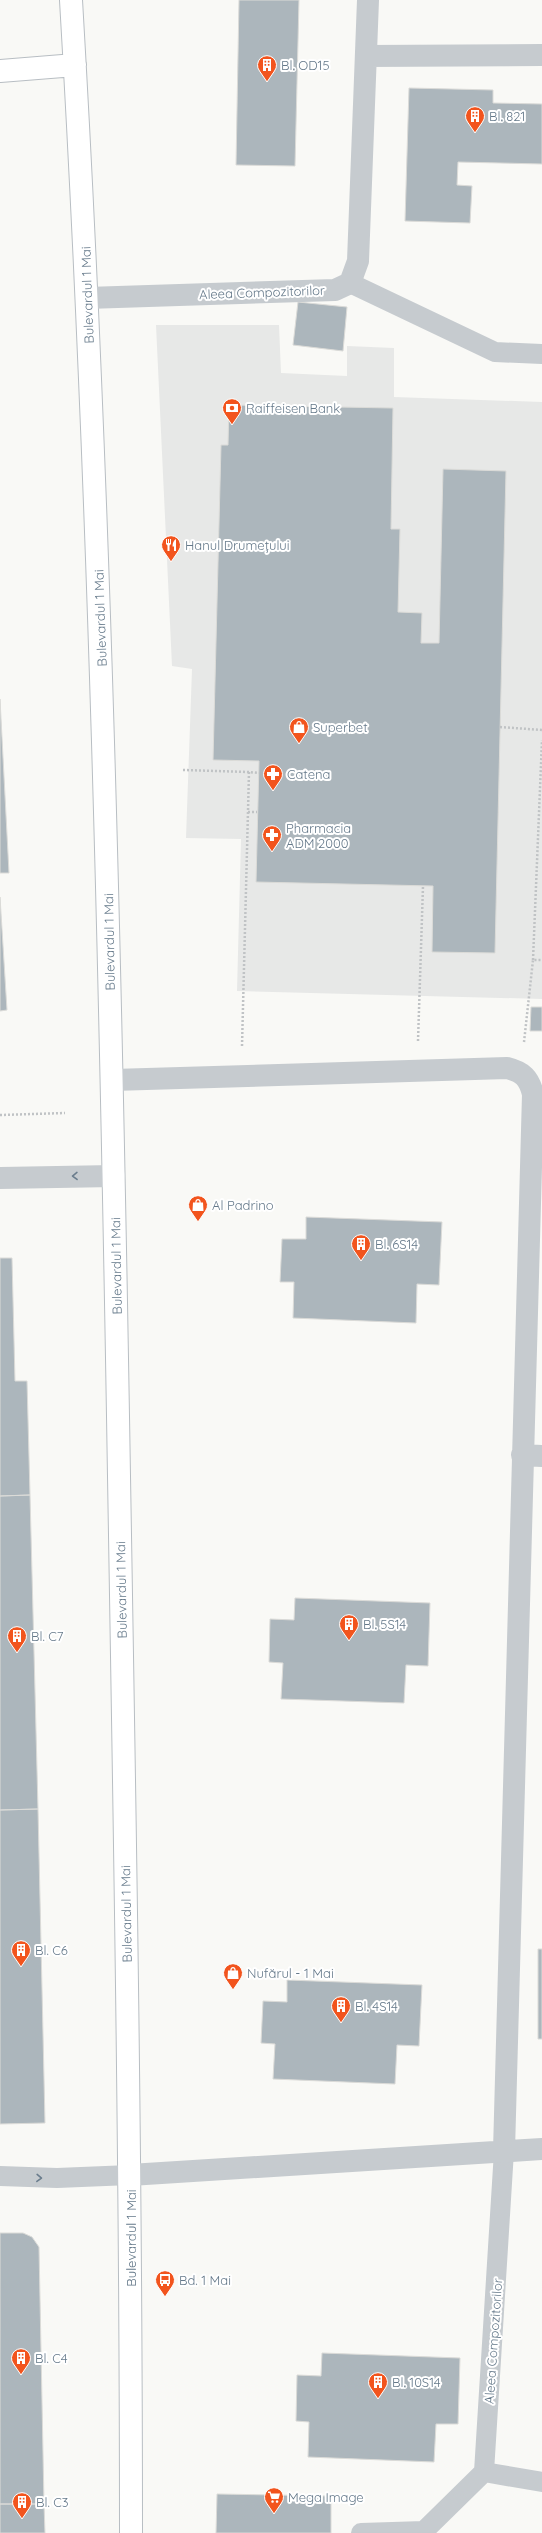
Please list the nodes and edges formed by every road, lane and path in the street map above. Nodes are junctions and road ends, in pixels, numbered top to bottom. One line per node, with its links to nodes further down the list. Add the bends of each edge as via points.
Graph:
1 (71, 0): 5 (main road, Bulevardul 1 Mai)
2 (368, 0): 4 (street)
3 (542, 55): 4 (street)
4 (366, 56): 7 (street, via 358,262)
5 (75, 65): 6 (main road); 8 (main road, Bulevardul 1 Mai)
6 (0, 70)
7 (350, 283): 8 (street, Aleea Compozitorilor, via 335,290); 9 (lane, via 495,352)
8 (87, 298): 24 (main road, Bulevardul 1 Mai, via 105,767)
9 (542, 354)
10 (500, 727): 11 (path)
11 (542, 730)
12 (542, 740): 19 (path)
13 (183, 770): 14 (path)
14 (249, 772): 15 (path); 16 (path)
15 (259, 773)
16 (248, 812): 17 (path); 23 (path)
17 (257, 812)
18 (423, 886): 21 (path)
19 (533, 960): 20 (path); 22 (path)
20 (542, 960)
21 (417, 1071): 22 (street, via 506,1068); 23 (street)
22 (521, 1072): 29 (street, via 530,1082 533,1094)
23 (241, 1076): 24 (street)
24 (113, 1080): 27 (main road, Bulevardul 1 Mai)
25 (65, 1113): 26 (path)
26 (0, 1115)
27 (114, 1176): 28 (street, one-way to 28); 32 (main road, Bulevardul 1 Mai)
28 (0, 1178)
29 (532, 1455): 31 (street)
30 (542, 2149): 31 (street)
31 (504, 2151): 32 (street); 34 (lane, Aleea Compozitorilor)
32 (130, 2175): 33 (lane, one-way to 32, via 57,2178); 36 (main road, Bulevardul 1 Mai)
33 (0, 2176)
34 (484, 2472): 35 (lane); 37 (lane, via 424,2531)
35 (542, 2482)
36 (131, 2533)
37 (361, 2533)

